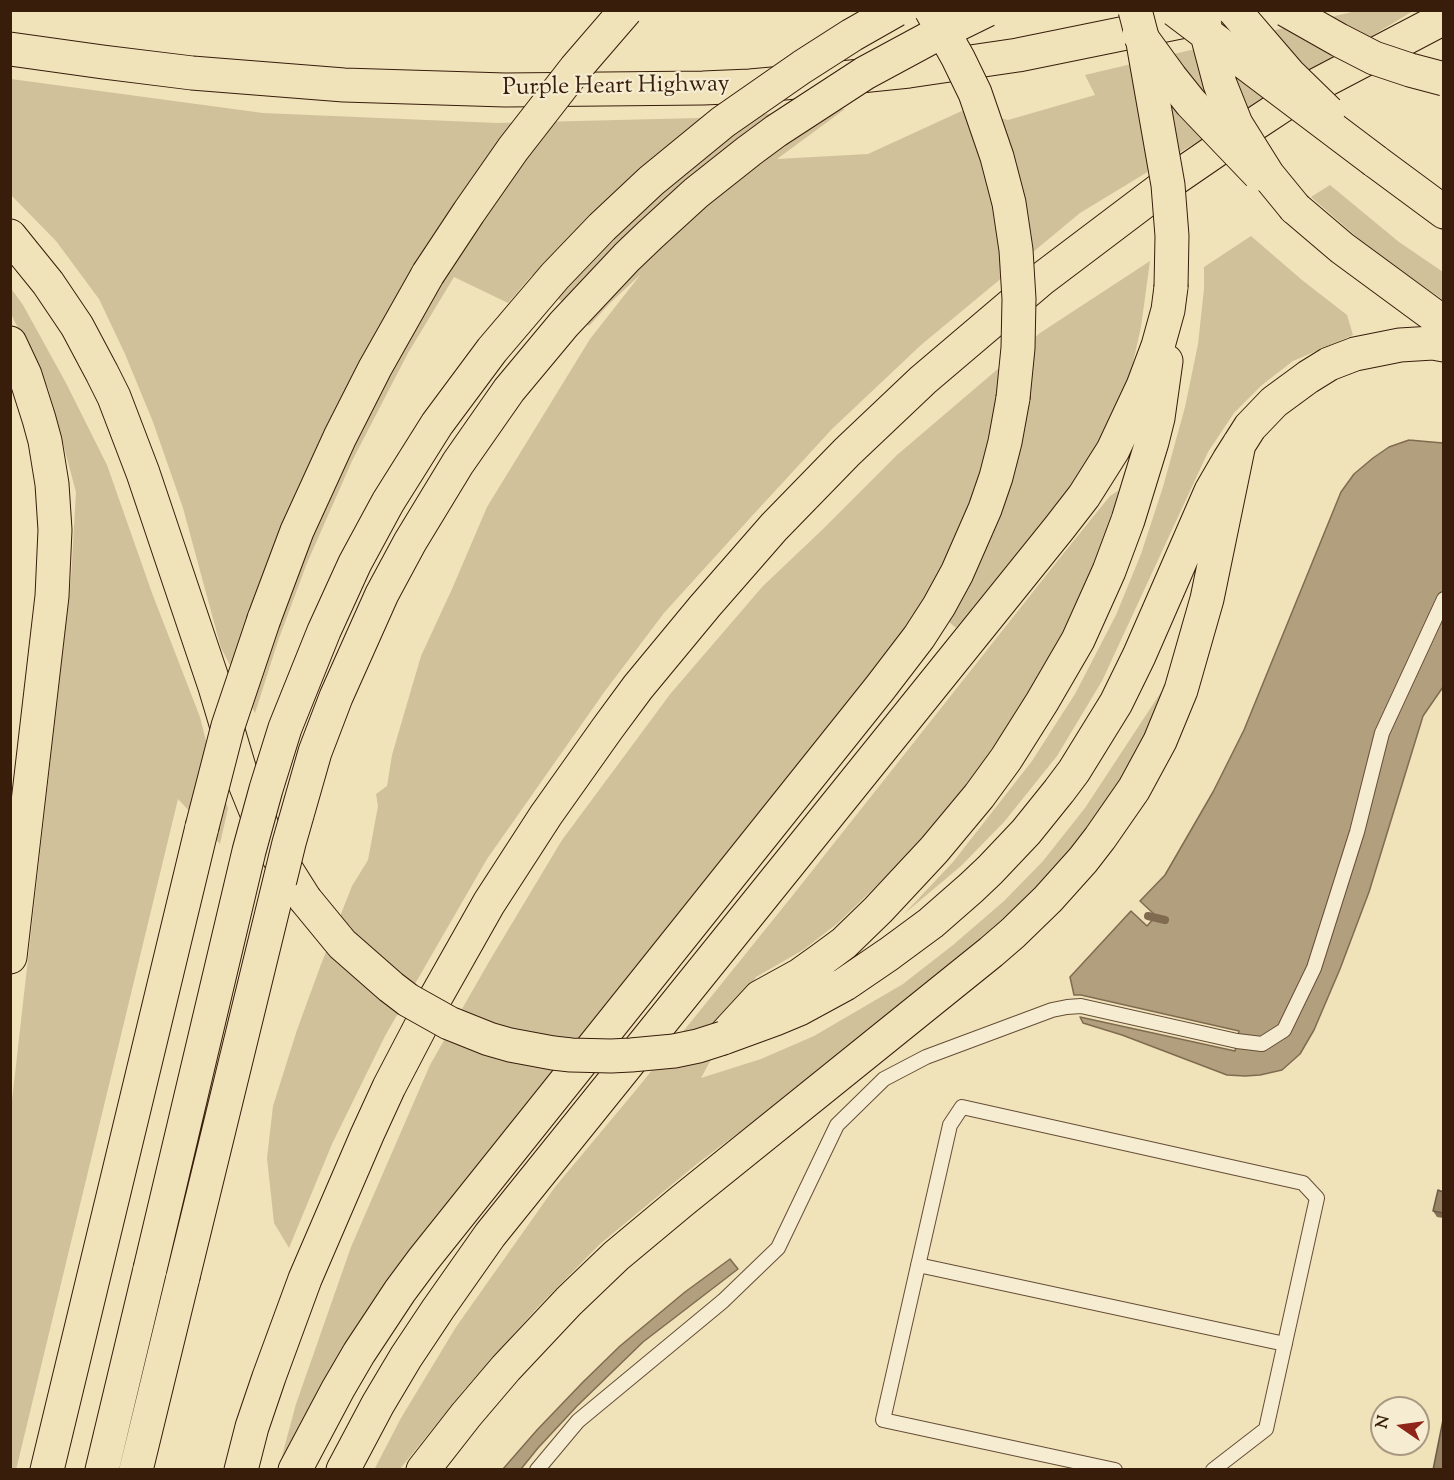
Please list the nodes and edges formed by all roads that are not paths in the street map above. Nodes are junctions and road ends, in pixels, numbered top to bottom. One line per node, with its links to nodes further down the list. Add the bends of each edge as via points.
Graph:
1 (626, 10): 28 (main road, bridge, via 513,149 429,274 375,368 297,531 225,738)
2 (896, 10): 29 (main road, bridge, via 810,61 723,122 602,227 485,358 388,502 324,631 272,769 249,851)
3 (931, 10): 32 (main road, bridge, via 982,110 999,165 1009,203 1020,299 1013,399 1005,442 985,509 964,559 919,637 880,688 428,1252 359,1353)
4 (987, 10): 30 (main road, bridge, via 865,73 767,138 696,193 634,250 509,390 414,534 382,594 315,752 289,843)
5 (1122, 10): 11 (main road)
6 (1175, 10): 10 (main road, bridge)
7 (1234, 10): 14 (main road, bridge, via 1289,74)
8 (1286, 10): 13 (main road, bridge, via 1374,58)
9 (1443, 18): 31 (main road, via 1303,92 1170,182 1043,278 923,380 847,452 691,622 546,815 489,903 416,1032 366,1135 304,1279 252,1427)
10 (1209, 19): 12 (main road, Purple Heart Highway, via 1018,56 909,71 703,88 505,90 344,85 192,73); 14 (main road, bridge); 15 (main road, bridge, via 1220,84 1236,124 1268,176)
11 (1138, 24): 15 (main road, bridge, via 1191,103); 18 (main road, bridge, via 1168,185)
12 (10, 49)
13 (1443, 79)
14 (1375, 161): 16 (main road)
15 (1295, 208): 19 (main road)
16 (1443, 212)
17 (10, 236): 25 (main road, bridge, via 77,327 114,397 212,677 244,782 276,853 305,899 342,944 408,1000 449,1023 510,1045 552,1053 611,1056 674,1051)
18 (1171, 287): 25 (main road, via 1160,406 1137,495 1078,640 1042,702 979,796 904,883 844,943 800,975 760,997); 33 (main road, via 1158,346 1143,387 1113,450 1084,496 490,1235 406,1357)
19 (1443, 323)
20 (10, 343): 24 (main road, via 25,375 42,430 55,530 52,596)
21 (1443, 345): 22 (main road, via 1384,347 1329,364 1274,402)
22 (1239, 444): 25 (main road, via 1204,506 1116,703 1074,771 1026,832 951,906 874,965 799,1009); 34 (main road, via 1207,598 1181,690 1134,789 1089,852 1047,899 983,959 616,1256 506,1368)
23 (1443, 599): 35 (lane, via 1382,733 1357,832 1314,968 1284,1029 1262,1044 1082,1006 1067,1007 926,1057 884,1079 837,1125 778,1248 723,1301 578,1421)
24 (10, 957)
25 (723, 1038)
26 (918, 1265): 27 (lane); 27 (lane, via 950,1125 962,1107 1303,1183 1317,1198); 36 (lane, via 883,1420)
27 (1285, 1344): 37 (lane, via 1266,1429)
28 (47, 1470)
29 (102, 1470)
30 (136, 1470)
31 (241, 1470)
32 (296, 1470)
33 (343, 1470)
34 (423, 1470)
35 (537, 1470)
36 (1115, 1470)
37 (1213, 1470)

